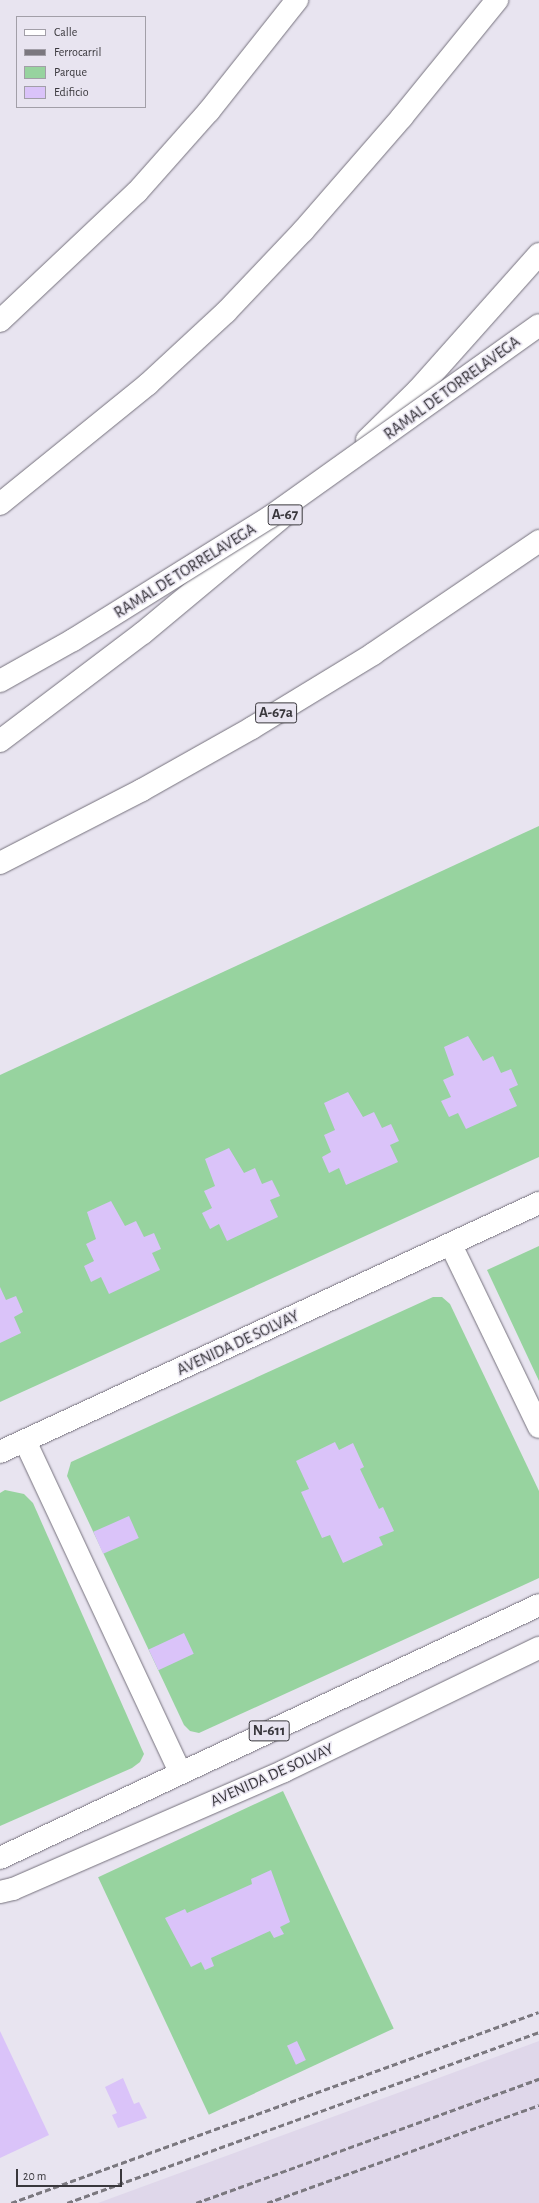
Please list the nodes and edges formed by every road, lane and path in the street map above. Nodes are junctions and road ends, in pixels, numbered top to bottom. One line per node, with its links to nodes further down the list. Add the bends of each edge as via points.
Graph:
1 (297, 0): 4 (main road, via 209,111 136,192)
2 (497, 0): 6 (main road, via 334,195 226,312 148,384)
3 (539, 254): 9 (main road, A-67, via 418,390 272,527 143,633)
4 (0, 321)
5 (539, 325): 8 (main road, RAMAL DE TORRELAVEGA, bridge, via 270,518 73,640)
6 (0, 504)
7 (539, 541): 10 (main road, A-67a, via 374,654 252,728 142,790)
8 (0, 681)
9 (0, 741)
10 (0, 863)
11 (539, 1203): 12 (main road, AVENIDA DE SOLVAY)
12 (451, 1245): 13 (main road); 14 (main road, AVENIDA DE SOLVAY)
13 (539, 1426)
14 (25, 1441): 15 (main road, AVENIDA DE SOLVAY); 18 (main road)
15 (0, 1452)
16 (539, 1606): 18 (main road, N-611)
17 (539, 1648): 20 (main road, AVENIDA DE SOLVAY / N-611, via 284,1771 13,1889)
18 (180, 1772): 19 (main road, N-611)
19 (0, 1858)
20 (0, 1892)

